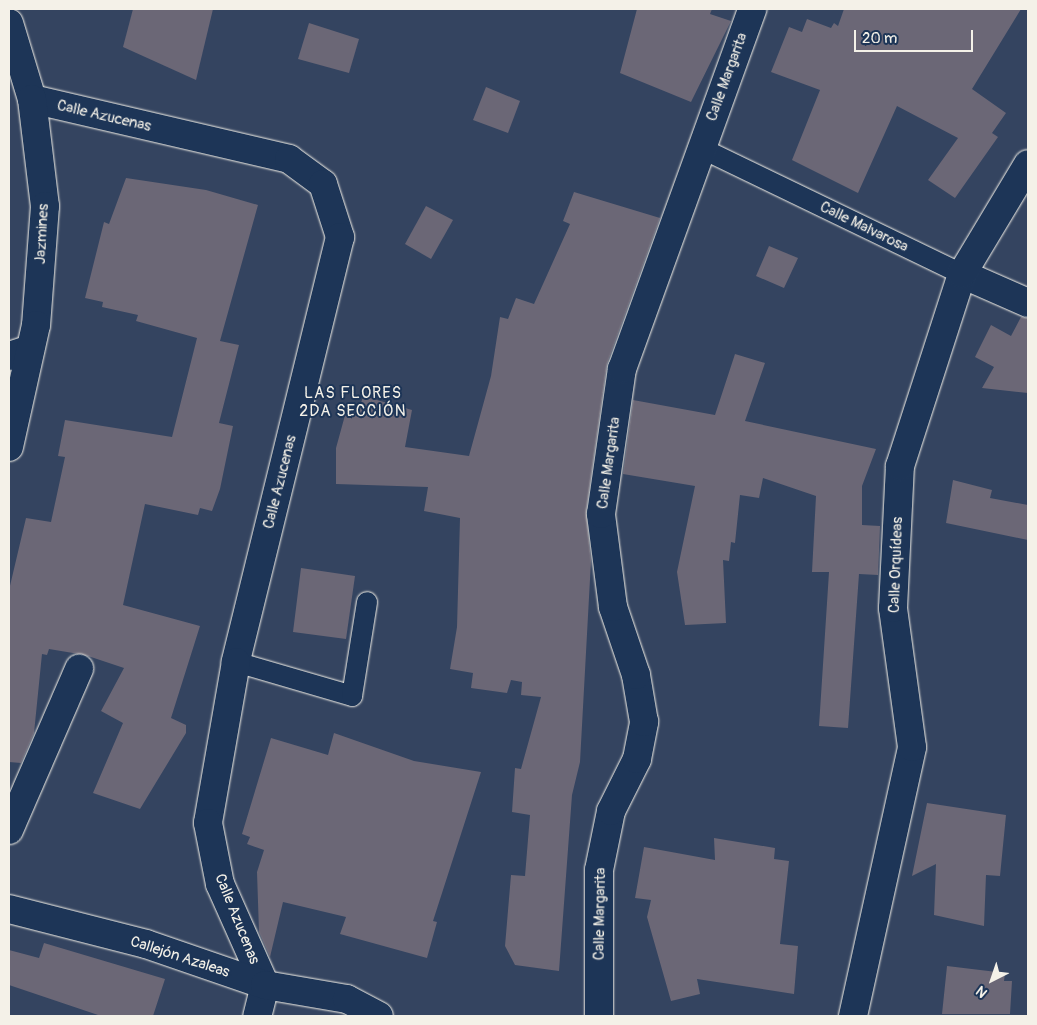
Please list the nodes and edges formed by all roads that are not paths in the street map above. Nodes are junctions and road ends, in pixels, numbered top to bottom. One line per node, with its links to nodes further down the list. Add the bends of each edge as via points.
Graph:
1 (752, 9): 4 (street, Calle Margarita)
2 (9, 22): 3 (street, Jazmines)
3 (32, 99): 8 (street, Jazmines, via 45,206); 11 (street, Calle Azucenas, via 289,160 322,184 340,237)
4 (701, 148): 6 (lane, Calle Malvarosa); 18 (street, Calle Margarita, via 622,369 601,514 614,607 636,675 644,722 637,759 611,811 599,870)
5 (1028, 164): 6 (street, Calle Orquídeas)
6 (962, 274): 7 (street, Calle Malvarosa); 19 (street, Calle Orquídeas, via 900,466 893,608 912,747)
7 (1028, 303)
8 (19, 352): 9 (street, Jazmines)
9 (9, 447)
10 (367, 602): 11 (lane, via 352,696)
11 (236, 662): 15 (street, Calle Azucenas, via 208,823 220,884)
12 (79, 669): 13 (street)
13 (9, 830)
14 (9, 909): 15 (street, Callejón Azaleas, via 146,944)
15 (265, 985): 16 (street); 17 (street, Callejón Azaleas, via 347,999)
16 (257, 1016)
17 (379, 1016)
18 (599, 1016)
19 (853, 1016)

